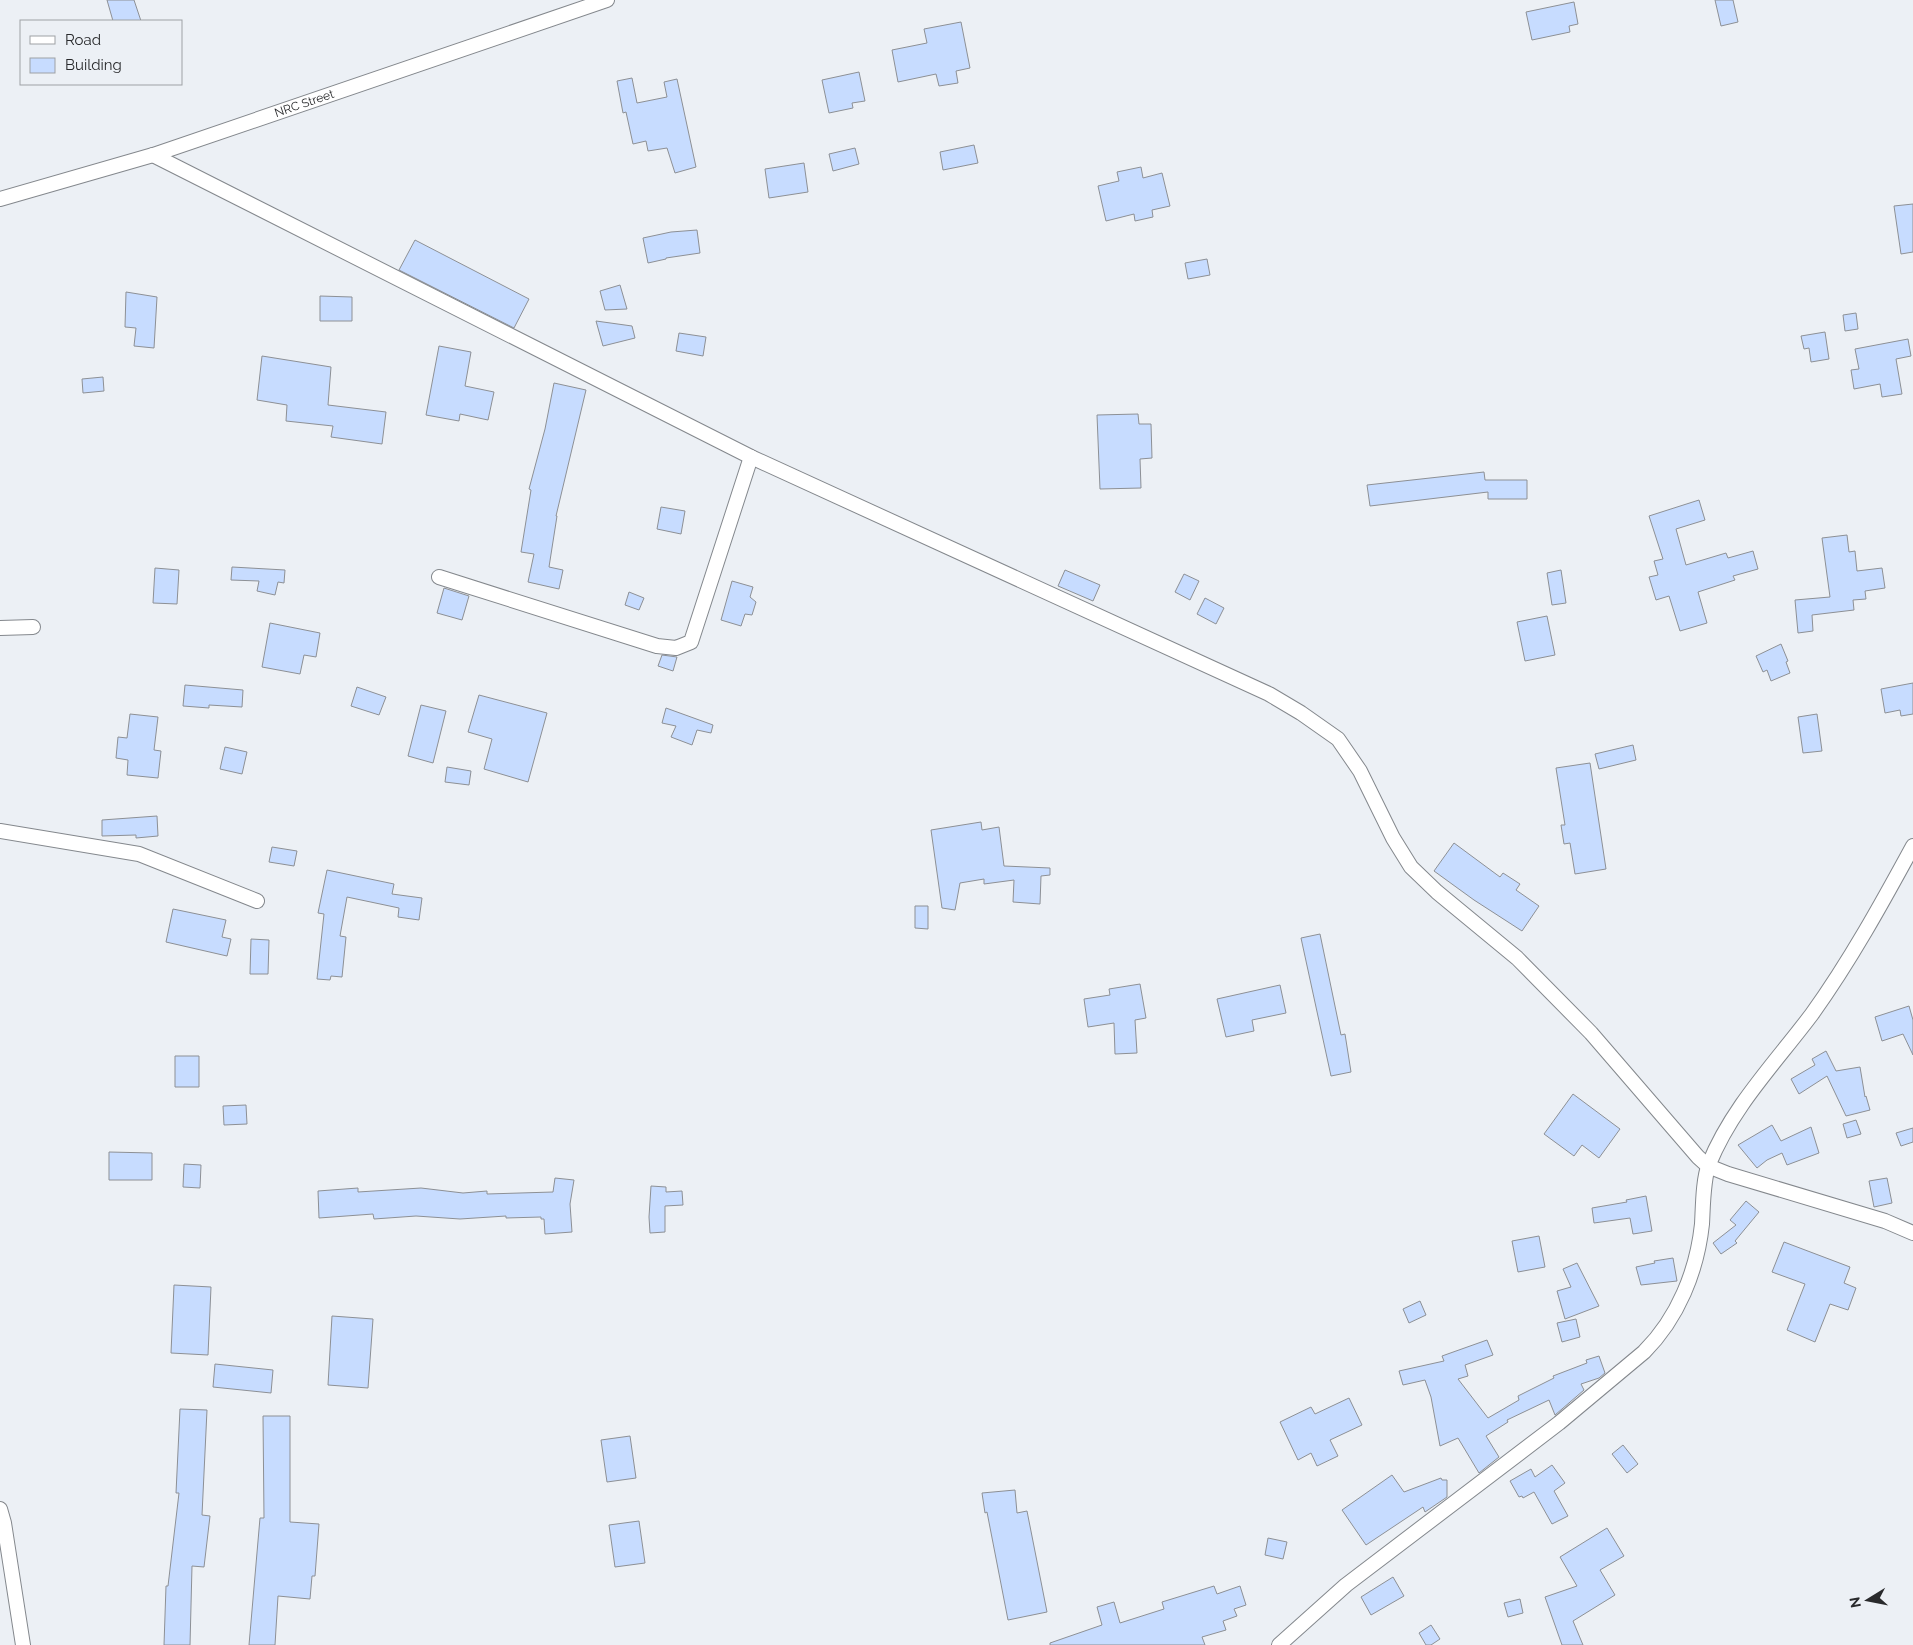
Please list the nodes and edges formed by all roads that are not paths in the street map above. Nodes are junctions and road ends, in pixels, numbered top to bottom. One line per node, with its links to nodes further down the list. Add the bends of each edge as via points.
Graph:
1 (607, 0): 2 (street, NRC Street)
2 (153, 155): 3 (street, NRC Street); 4 (street)
3 (0, 200)
4 (751, 457): 5 (street, via 691,642 676,648 657,646); 11 (street, via 1269,694 1338,739 1360,770 1411,867 1517,958 1558,999 1625,1071 1686,1146)
5 (439, 576)
6 (33, 627): 7 (street)
7 (0, 628)
8 (0, 831): 10 (street, via 139,854)
9 (1913, 846): 11 (street, via 1861,940 1812,1014 1755,1086)
10 (257, 901)
11 (1708, 1166): 12 (street, via 1809,1200 1885,1220); 15 (street, via 1701,1227 1689,1281 1656,1340 1559,1423 1346,1585)
12 (1913, 1233)
13 (0, 1509): 14 (street)
14 (23, 1645)
15 (1279, 1645)

